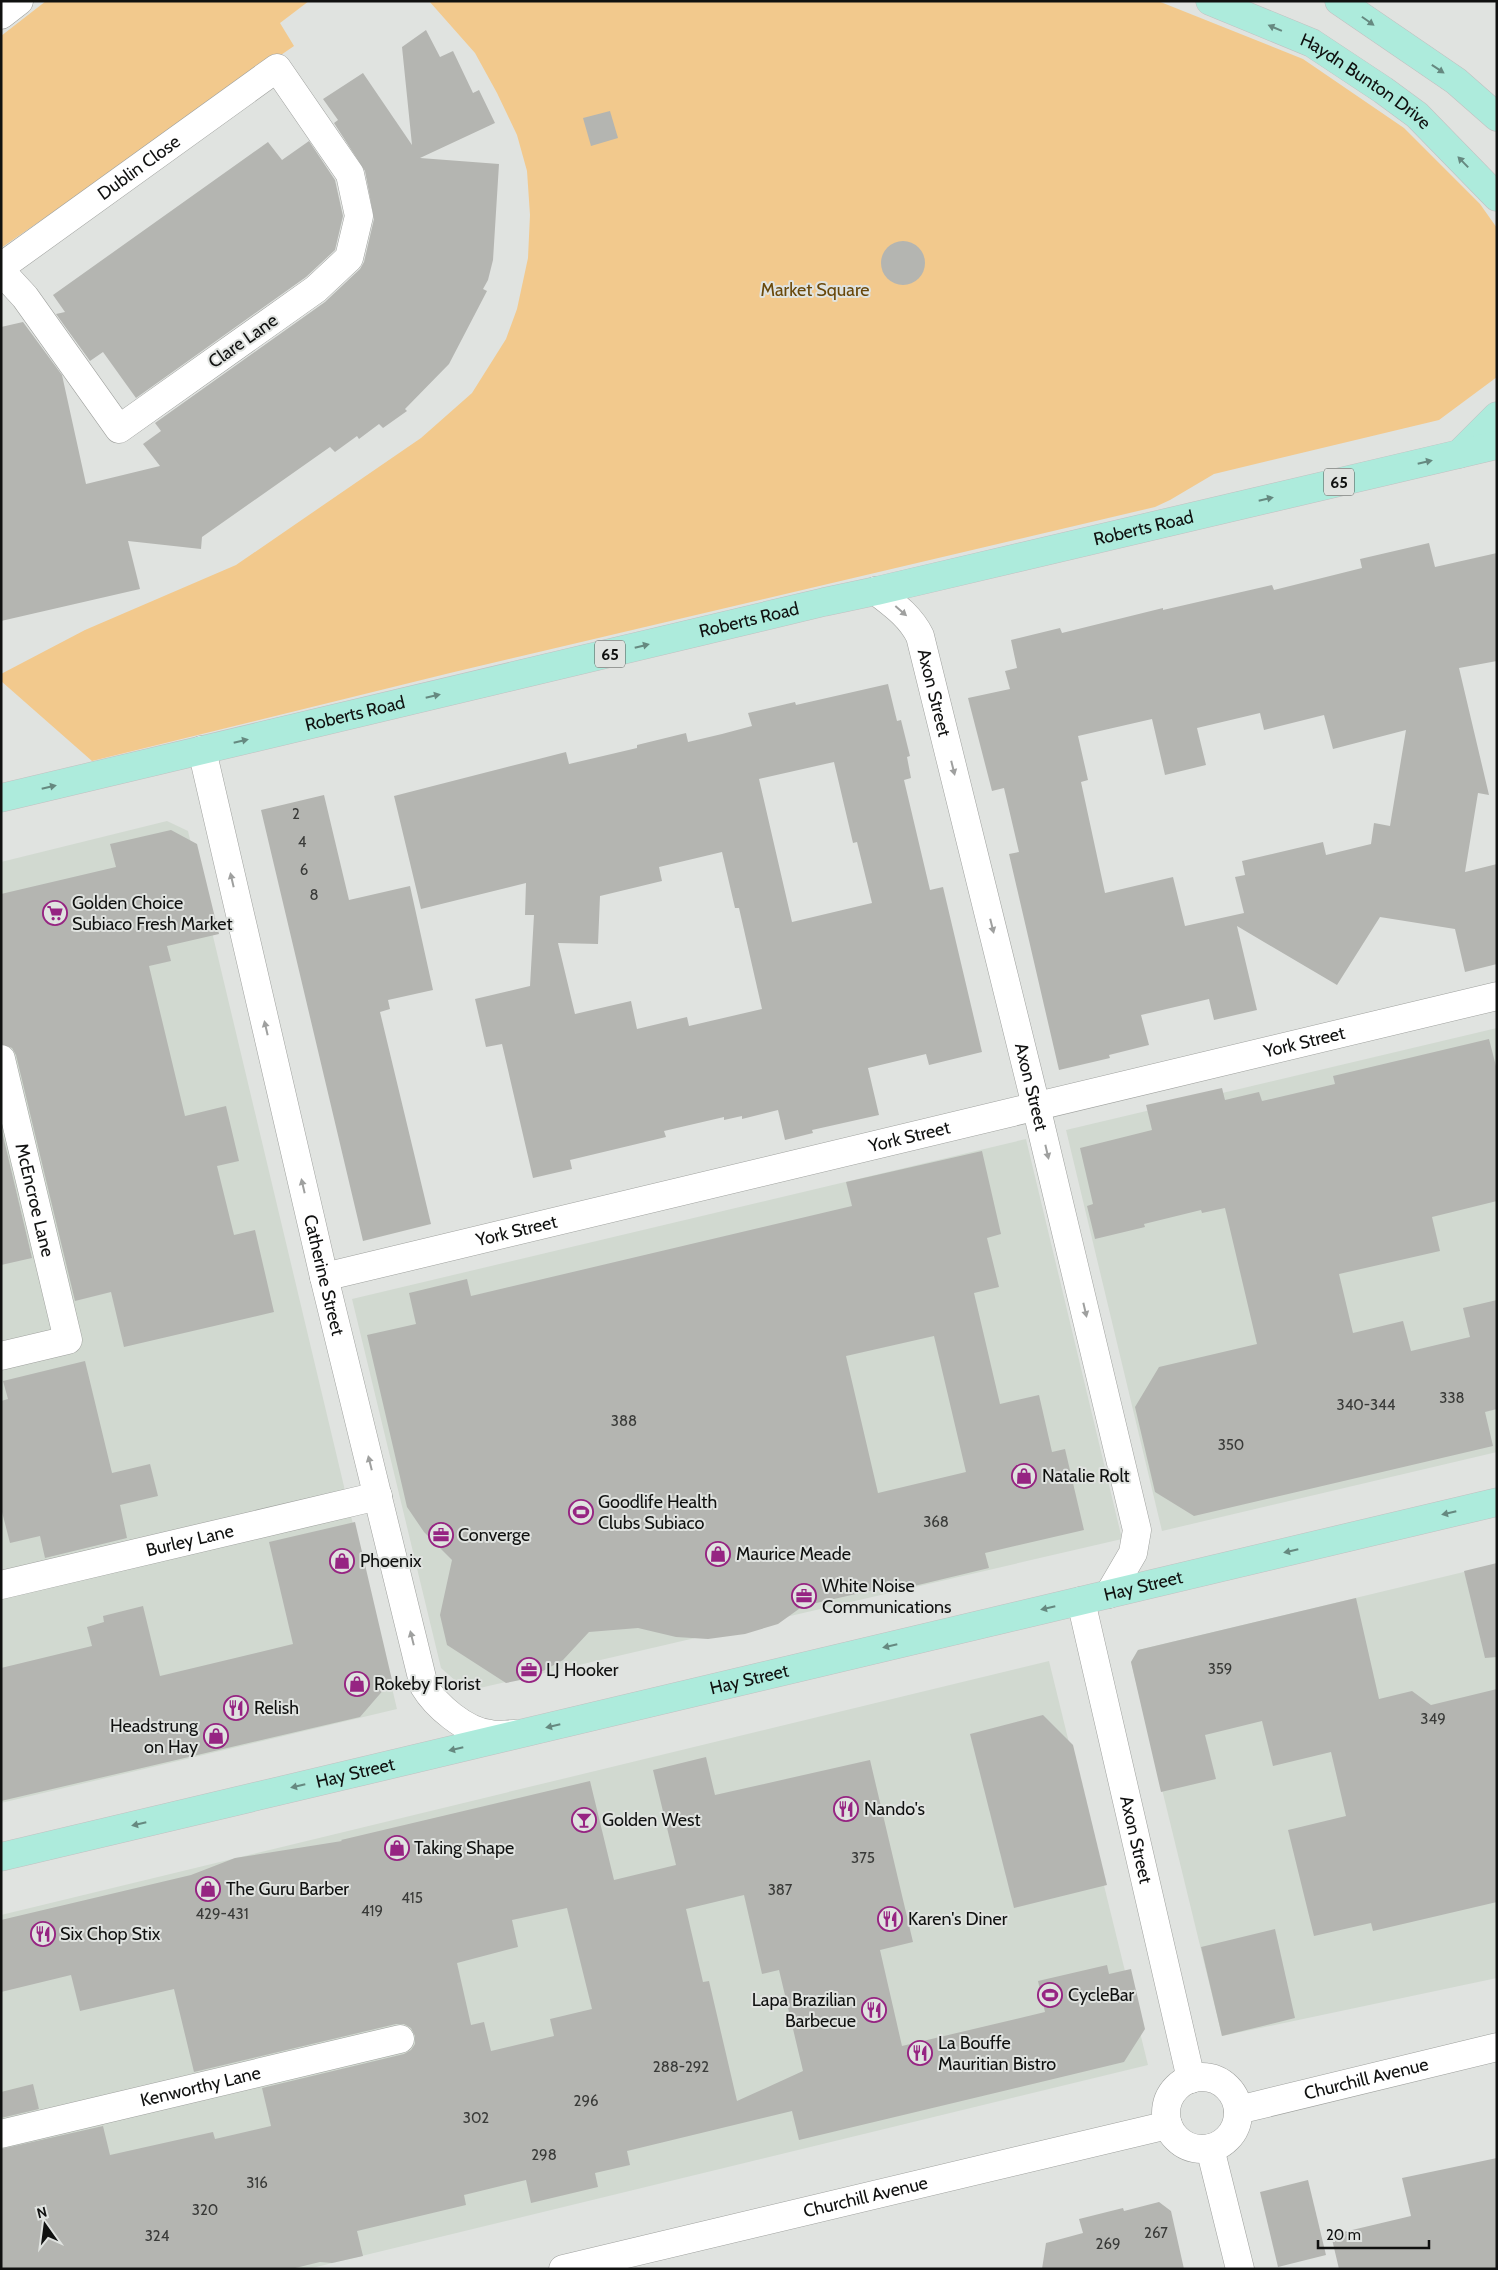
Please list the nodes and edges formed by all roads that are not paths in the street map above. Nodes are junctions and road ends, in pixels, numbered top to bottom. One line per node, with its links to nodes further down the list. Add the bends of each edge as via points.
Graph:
1 (1210, 1): 5 (main road, Haydn Bunton Drive, one-way to 1, via 1417,115 1383,90 1312,44)
2 (1339, 1): 4 (main road, one-way to 4, via 1456,81)
3 (277, 68): 6 (street, Dublin Close); 6 (street, Clare Lane, via 350,174 359,216 349,258 316,289 119,429 25,297)
4 (1497, 117)
5 (1497, 197)
6 (1, 269)
7 (1497, 416): 9 (main road)
8 (1497, 445): 9 (main road, Roberts Road / 65)
9 (1459, 454): 10 (main road, Roberts Road / 65, one-way to 9)
10 (876, 591): 11 (main road, Roberts Road / 65, one-way to 10); 15 (street, Axon Street, one-way to 15, via 904,613 920,636)
11 (202, 750): 12 (main road, Roberts Road / 65, one-way to 11); 16 (street, Catherine Street, one-way to 11)
12 (1, 798)
13 (1497, 996): 15 (street, York Street)
14 (1, 1059): 17 (street, McEncroe Lane, via 68,1340)
15 (1036, 1106): 16 (street, York Street); 21 (street, Axon Street, one-way to 21, via 1137,1530 1133,1553)
16 (324, 1276): 18 (street, Catherine Street, one-way to 16)
17 (1, 1356)
18 (378, 1496): 20 (street, Burley Lane); 23 (street, Catherine Street, one-way to 18, via 496,1735 480,1731 450,1715 424,1686)
19 (1497, 1502): 21 (main road, Hay Street, one-way to 21)
20 (1, 1586)
21 (1109, 1594): 22 (main road, Hay Street)
22 (1081, 1600): 23 (main road, Hay Street, one-way to 23); 27 (street, Axon Street)
23 (520, 1733): 24 (main road, Hay Street, one-way to 24)
24 (1, 1857)
25 (400, 2039): 30 (street, Kenworthy Lane)
26 (1497, 2047): 28 (street, Churchill Avenue)
27 (1191, 2079): 28 (street, via 1212,2078 1222,2083 1230,2091); 29 (street, via 1172,2092 1165,2114)
28 (1238, 2110): 31 (street, via 1233,2130 1227,2138)
29 (1168, 2125): 31 (street, via 1171,2133 1184,2144 1192,2148); 32 (street, Churchill Avenue)
30 (1, 2134)
31 (1210, 2148): 33 (street)
32 (563, 2269)
33 (1240, 2269)

